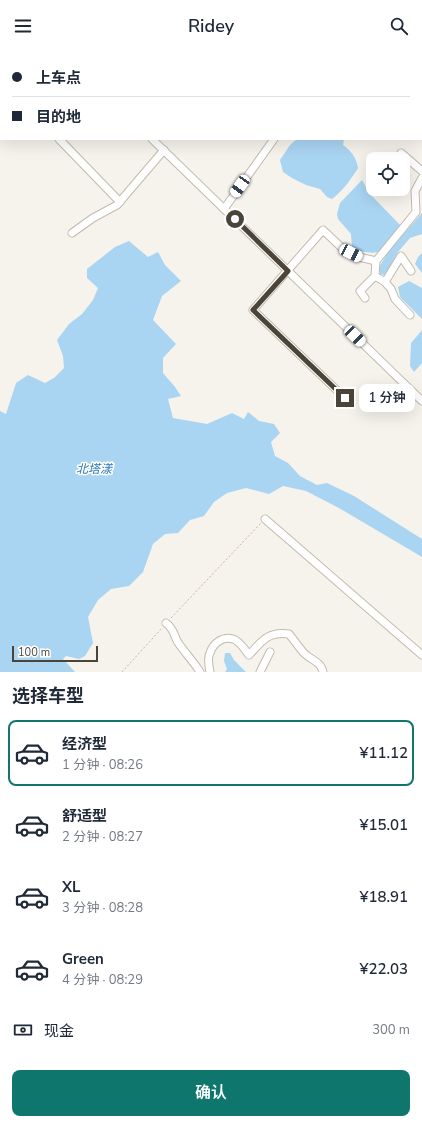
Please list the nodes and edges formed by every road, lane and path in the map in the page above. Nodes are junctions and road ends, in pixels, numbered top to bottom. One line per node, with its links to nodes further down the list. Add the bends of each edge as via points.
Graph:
1 (60, 140): 8 (street)
2 (153, 140): 4 (street)
3 (272, 140): 9 (street)
4 (164, 150): 8 (street); 9 (street)
5 (410, 161): 6 (street)
6 (422, 171)
7 (422, 178): 11 (street, via 415,191 416,212)
8 (120, 202): 10 (street)
9 (224, 209): 12 (street)
10 (72, 233)
11 (376, 261): 12 (street, via 342,248 324,230); 14 (street)
12 (288, 271): 18 (street, via 253,310); 19 (street)
13 (411, 271): 15 (street, via 401,256)
14 (375, 276): 15 (street); 16 (street, via 360,291)
15 (385, 282): 17 (street, via 395,299)
16 (365, 298)
17 (410, 316)
18 (345, 398)
19 (422, 401)
20 (265, 519): 21 (path); 23 (street)
21 (166, 623): 24 (path); 25 (street)
22 (270, 652): 27 (street)
23 (422, 655)
24 (122, 672)
25 (200, 672)
26 (210, 672): 28 (street, via 210,652 219,641 234,639 249,655 265,638 281,633 289,634 304,653 318,662)
27 (260, 672)
28 (323, 672)

